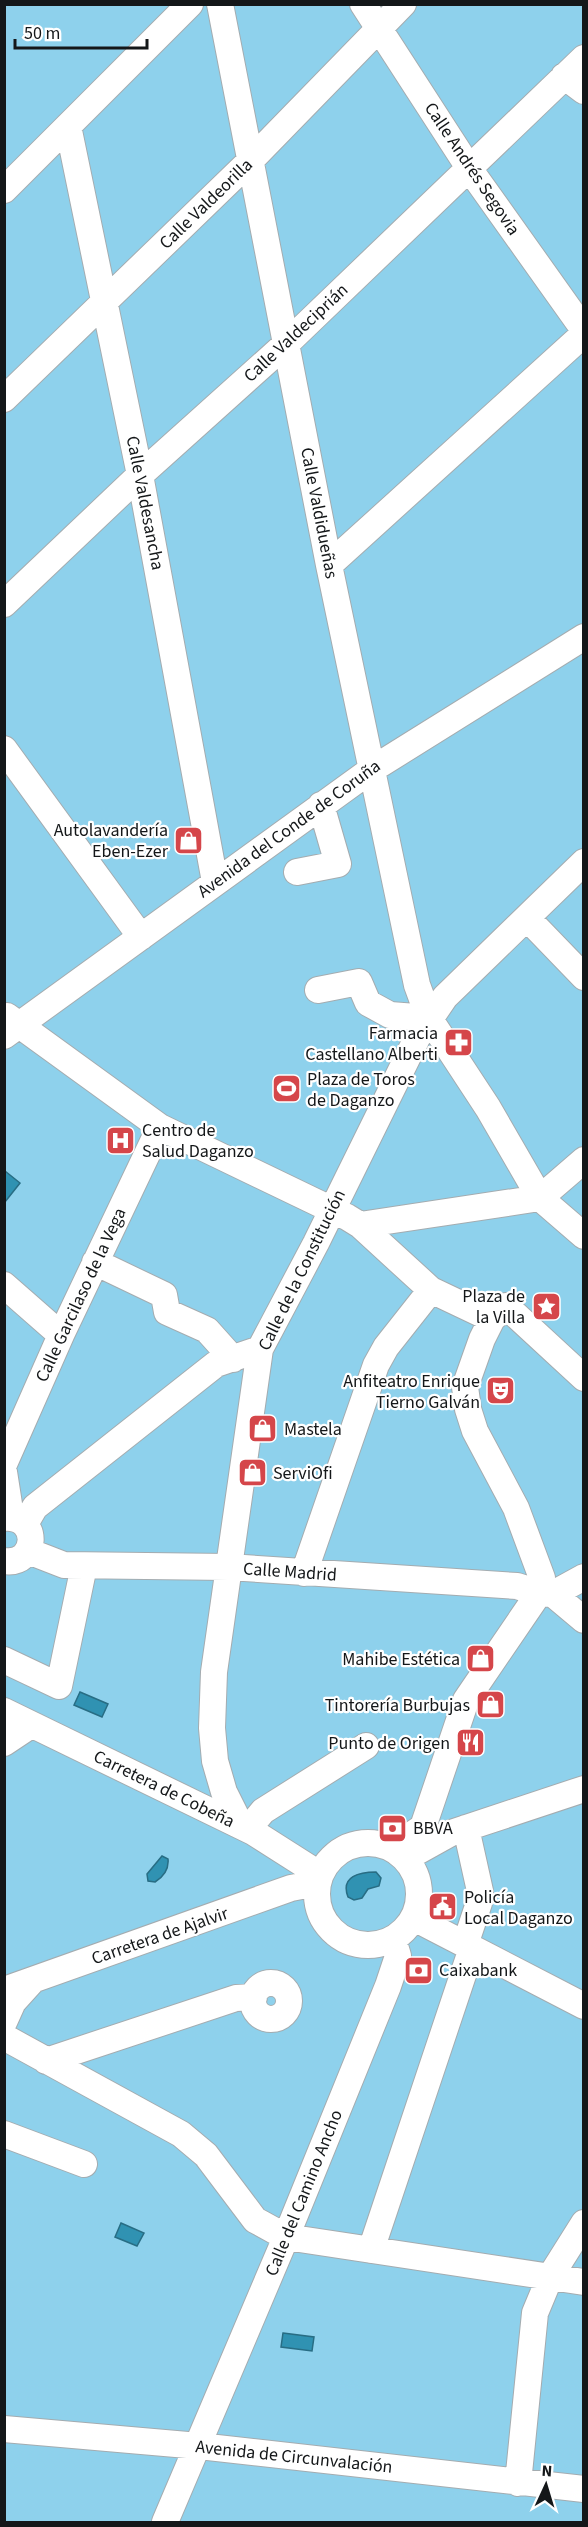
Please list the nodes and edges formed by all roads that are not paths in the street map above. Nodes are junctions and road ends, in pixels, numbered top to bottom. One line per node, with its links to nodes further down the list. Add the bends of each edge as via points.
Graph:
1 (189, 4): 8 (street)
2 (220, 4): 9 (street, Calle Valdidueñas)
3 (363, 4): 5 (street, Calle Andrés Segovia)
4 (403, 4): 5 (street, Calle Valdeorilla)
5 (380, 28): 9 (street, Calle Valdeorilla); 10 (street, Calle Andrés Segovia)
6 (584, 58): 7 (street, Calle Valdeciprián)
7 (574, 84): 10 (street, Calle Valdeciprián)
8 (68, 126): 11 (street); 12 (street, Calle Valdesancha)
9 (251, 160): 12 (street, Calle Valdeorilla); 14 (street, Calle Valdidueñas)
10 (469, 168): 13 (street, Calle Andrés Segovia); 14 (street, Calle Valdeciprián)
11 (4, 190)
12 (105, 303): 15 (street, Calle Valdeorilla); 16 (street, Calle Valdesancha)
13 (584, 332): 17 (street)
14 (287, 343): 16 (street, Calle Valdeciprián); 17 (street, Calle Valdidueñas)
15 (4, 399)
16 (140, 475): 18 (street, Calle Valdeciprián); 25 (street, Calle Valdesancha)
17 (329, 565): 21 (street, Calle Valdidueñas)
18 (4, 604)
19 (584, 636): 21 (street, Avenida del Conde de Coruña)
20 (4, 749): 27 (street)
21 (371, 770): 22 (street, Avenida del Conde de Coruña); 30 (street, Calle Valdidueñas, via 417,985)
22 (321, 805): 24 (street, via 338,864); 25 (street, Avenida del Conde de Coruña)
23 (584, 862): 26 (street, Calle de la Constitución)
24 (297, 872)
25 (215, 882): 27 (street, Avenida del Conde de Coruña)
26 (527, 918): 28 (street); 30 (street, Calle de la Constitución)
27 (141, 937): 31 (street, Avenida del Conde de Coruña, via 35,1015)
28 (584, 977)
29 (318, 990): 30 (street, via 359,982 368,1003 390,1015)
30 (429, 1018): 34 (street, Calle Valdidueñas); 35 (street, Calle de la Constitución)
31 (9, 1025): 32 (street)
32 (160, 1127): 35 (street); 38 (street, Calle Garcilaso de la Vega)
33 (584, 1160): 34 (street)
34 (540, 1198): 36 (street); 37 (street)
35 (332, 1209): 36 (street); 43 (street, Calle de la Constitución)
36 (360, 1225): 40 (street)
37 (584, 1236)
38 (95, 1262): 42 (street, Calle Garcilaso de la Vega); 44 (street, via 164,1295 167,1312 207,1330)
39 (4, 1285): 42 (street)
40 (431, 1290): 41 (street); 53 (street, via 376,1365)
41 (492, 1319): 45 (street, via 506,1306); 55 (street, via 471,1364 465,1387 468,1409 475,1431 516,1508)
42 (61, 1335): 46 (street, Calle Garcilaso de la Vega)
43 (260, 1349): 44 (street); 52 (street, Calle de la Constitución)
44 (233, 1359): 48 (street, via 216,1364 35,1507)
45 (584, 1378)
46 (4, 1464)
47 (4, 1472): 48 (street)
48 (13, 1520): 49 (street, via 31,1537)
49 (28, 1551): 50 (street, via 16,1560); 51 (street, Calle Madrid, via 64,1565)
50 (4, 1560)
51 (84, 1566): 52 (street, Calle Madrid); 57 (street, via 59,1686)
52 (228, 1567): 53 (street, Calle Madrid); 63 (street, Calle de la Constitución, via 214,1672 212,1728 215,1761 224,1792)
53 (304, 1573): 55 (street, Calle Madrid, via 517,1586)
54 (584, 1577): 55 (street)
55 (546, 1594): 56 (street); 66 (street, via 466,1700 423,1827)
56 (584, 1620)
57 (4, 1660)
58 (4, 1711): 59 (street, Carretera de Cobeña)
59 (31, 1725): 60 (street); 63 (street, Carretera de Cobeña)
60 (4, 1743)
61 (366, 1746): 63 (street, via 263,1811)
62 (584, 1789): 64 (street)
63 (244, 1828): 65 (street, Carretera de Cobeña)
64 (466, 1828): 66 (street); 71 (street, via 480,1891)
65 (275, 1846): 67 (street, Carretera de Cobeña); 68 (street, via 281,1863)
66 (399, 1853): 67 (street, via 376,1843 359,1843 342,1849 329,1860); 69 (street, via 415,1872 419,1887)
67 (318, 1879): 68 (street, Carretera de Ajalvir); 70 (street, via 316,1900 330,1930 360,1945 377,1945)
68 (275, 1894): 72 (street, Carretera de Ajalvir)
69 (414, 1918): 70 (street); 71 (street)
70 (393, 1939): 82 (street, Calle del Camino Ancho, via 398,1956 388,1986)
71 (469, 1947): 75 (street); 83 (street)
72 (32, 1981): 73 (street, Carretera de Ajalvir); 76 (street, via 13,2002)
73 (4, 1990)
74 (254, 1997): 78 (street, via 236,1998)
75 (584, 2006)
76 (4, 2022)
77 (4, 2037): 78 (street)
78 (46, 2061): 82 (street, via 181,2134 206,2155 255,2220)
79 (4, 2134): 80 (street)
80 (84, 2164)
81 (584, 2223): 84 (street)
82 (286, 2237): 83 (street); 87 (street, Calle del Camino Ancho)
83 (371, 2250): 84 (street)
84 (550, 2277): 85 (street); 88 (street, via 535,2313)
85 (584, 2282)
86 (4, 2429): 87 (street, Avenida de Circunvalación)
87 (199, 2446): 88 (street, Avenida de Circunvalación); 90 (street, Calle del Camino Ancho)
88 (518, 2483): 89 (street, Avenida de Circunvalación)
89 (584, 2489)
90 (165, 2523)

